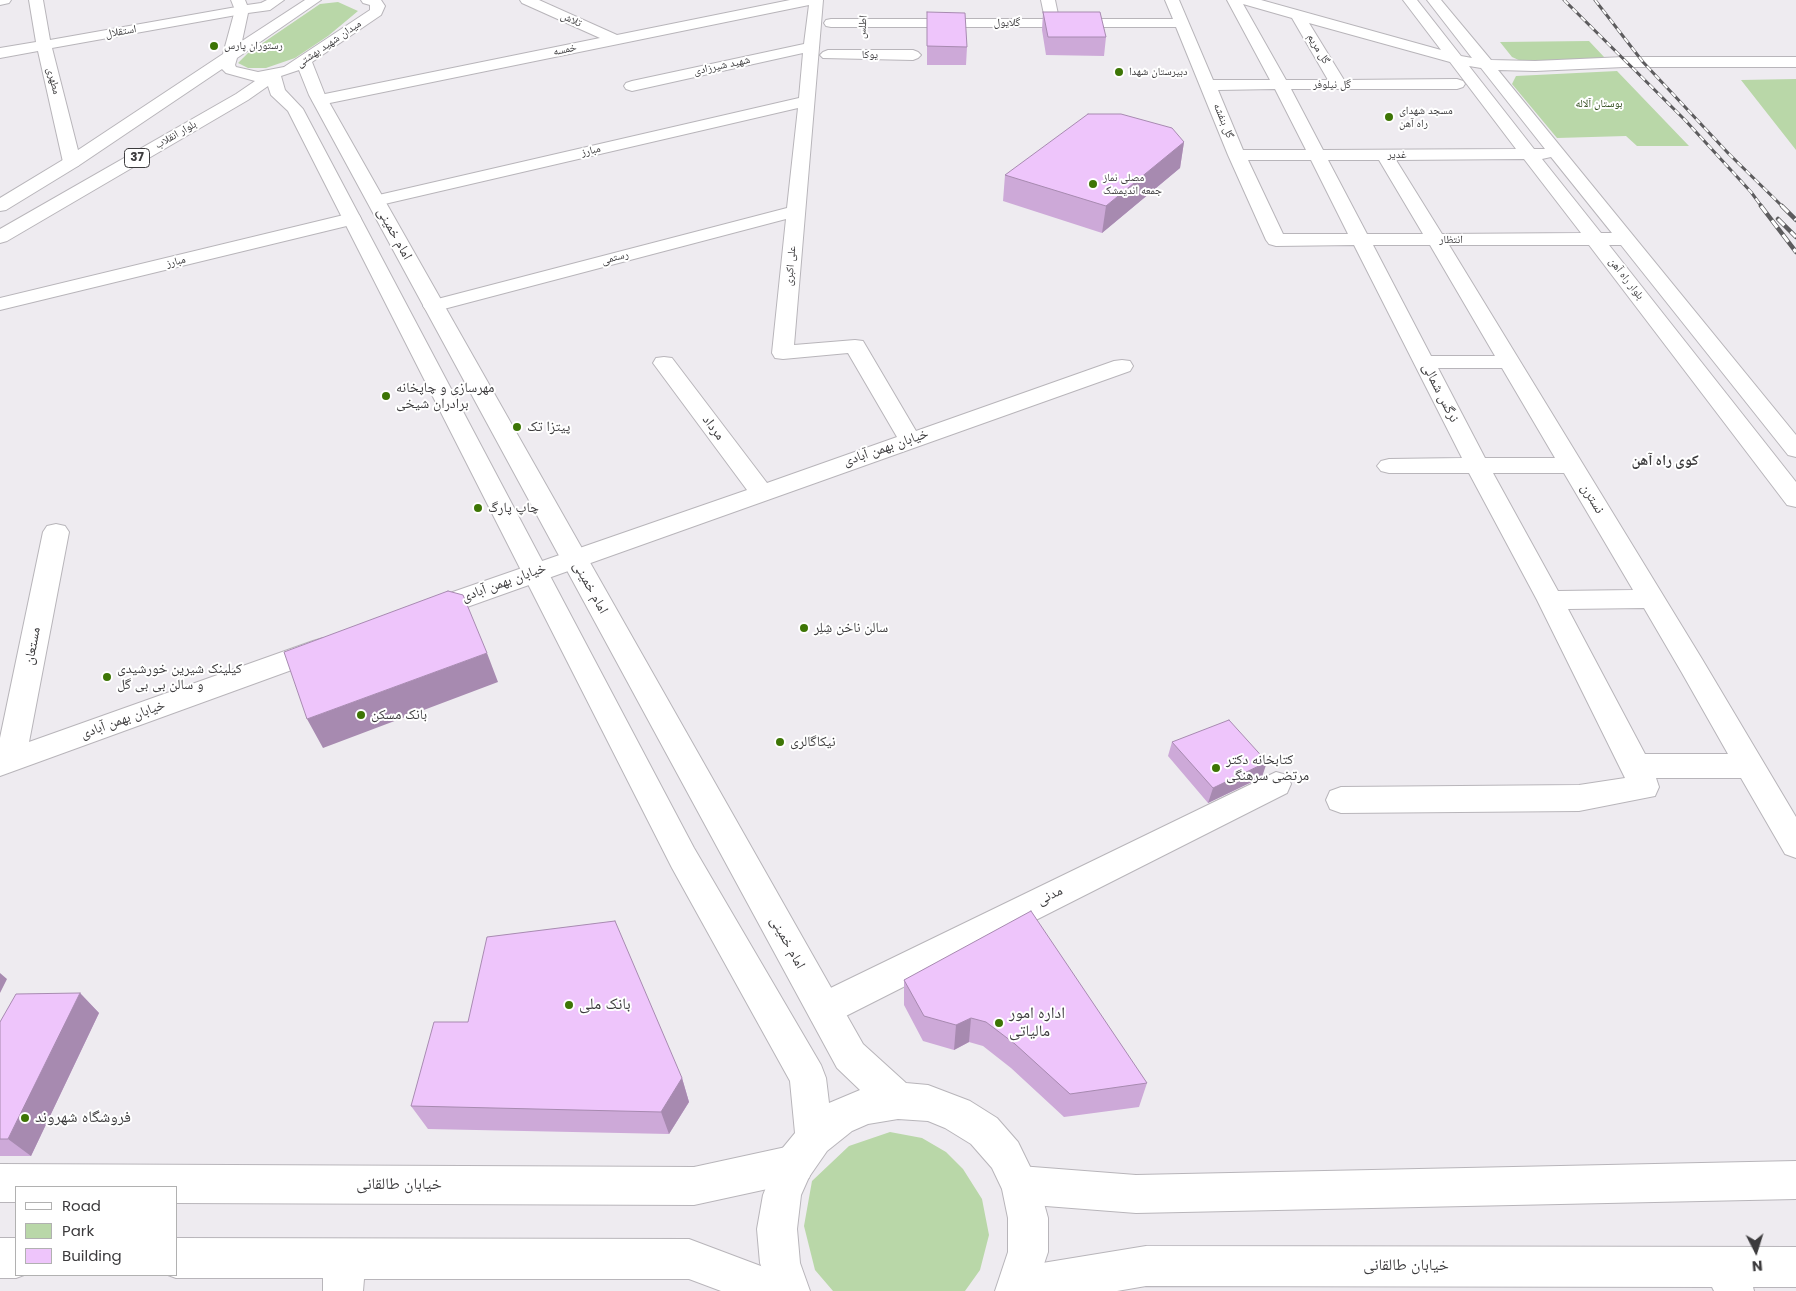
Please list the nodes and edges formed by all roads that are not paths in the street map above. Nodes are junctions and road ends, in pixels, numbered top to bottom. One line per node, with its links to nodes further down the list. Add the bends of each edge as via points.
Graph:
1 (4, 0): 16 (street)
2 (36, 0): 30 (street, مطهری)
3 (277, 0): 18 (street, استقلال, via 265,7)
4 (314, 0): 37 (street, 37)
5 (391, 0): 19 (street, 37)
6 (528, 0): 29 (street, تلاش)
7 (811, 0): 22 (street, خمسه)
8 (816, 0): 31 (street, علی اکبری)
9 (1048, 0): 26 (street)
10 (1172, 0): 28 (street, گل بنفشه)
11 (1234, 0): 44 (street, نرگس شمالی)
12 (1245, 0): 23 (street)
13 (1269, 0): 33 (street)
14 (1410, 0): 33 (street, بلوار راه آهن)
15 (1434, 0): 40 (street, بلوار راه آهن)
16 (0, 1)
17 (729, 3): 22 (street)
18 (240, 5): 30 (street, استقلال); 37 (street, via 236,38)
19 (372, 6): 38 (street, میدان شهید بهشتی / 37)
20 (865, 8): 25 (street, اطلس)
21 (1119, 8): 27 (street)
22 (753, 12): 29 (street, خمسه)
23 (1297, 14): 33 (street); 45 (street, گل مریم)
24 (830, 23): 25 (street, گلایول)
25 (864, 23): 26 (street, گلایول); 35 (street, اطلس)
26 (1053, 23): 27 (street, گلایول)
27 (1124, 23): 28 (street, گلایول)
28 (1183, 24): 43 (street, گل بنفشه)
29 (616, 40): 47 (street, خمسه)
30 (44, 46): 32 (street, استقلال); 57 (street, مطهری)
31 (812, 47): 46 (street, شهید شیرزادی); 48 (street, علی اکبری)
32 (0, 53)
33 (1452, 54): 40 (street); 51 (street, بلوار راه آهن)
34 (828, 55): 35 (street, یوکا)
35 (862, 55): 36 (street, یوکا)
36 (913, 55)
37 (228, 58): 41 (street, میدان شهید بهشتی / 37, via 226,65 231,70 258,77); 57 (street, 37)
38 (304, 62): 41 (street, میدان شهید بهشتی / 37); 47 (street, امام خمینی)
39 (1796, 62): 40 (street)
40 (1487, 66): 52 (street, بلوار راه آهن)
41 (273, 75): 49 (street, via 277,92); 50 (street, بلوار انقلاب / 37)
42 (1457, 84): 45 (street, گل نیلوفر)
43 (1208, 85): 44 (street, گل نیلوفر); 54 (street, گل بنفشه)
44 (1281, 85): 45 (street, گل نیلوفر); 55 (street, نرگس شمالی)
45 (1339, 85)
46 (632, 86)
47 (320, 100): 58 (street, امام خمینی)
48 (806, 101): 58 (street, مبارز); 61 (street, علی اکبری)
49 (273, 107): 50 (street, via 232,110); 63 (street)
50 (211, 116): 53 (street, بلوار انقلاب / 37)
51 (1530, 154): 52 (street, غدیر); 56 (street, غدیر); 68 (street, بلوار راه آهن)
52 (1558, 154): 69 (street, بلوار راه آهن)
53 (142, 155): 57 (street, via 92,172 70,171); 60 (street, بلوار انقلاب / 37)
54 (1237, 155): 55 (street, غدیر); 65 (street, گل بنفشه)
55 (1317, 155): 56 (street, غدیر); 66 (street, نرگس شمالی)
56 (1385, 155): 67 (street, نسترن)
57 (69, 164): 59 (street, 37)
58 (376, 201): 71 (street, امام خمینی)
59 (0, 206)
60 (52, 208): 62 (street, via 46,203 33,202 17,204); 64 (street, بلوار انقلاب / 37)
61 (796, 211): 71 (street, رستمی); 78 (street, علی اکبری, via 783,353 855,346)
62 (0, 212)
63 (352, 219): 70 (street, مبارز); 87 (street)
64 (0, 237)
65 (1276, 240): 66 (street, انتظار)
66 (1361, 240): 67 (street, انتظار); 72 (street, نرگس شمالی)
67 (1436, 240): 68 (street, انتظار); 73 (street, نسترن)
68 (1596, 240): 69 (street, انتظار); 76 (street, بلوار راه آهن)
69 (1626, 240): 77 (street, بلوار راه آهن)
70 (0, 304)
71 (433, 306): 86 (street, امام خمینی)
72 (1424, 362): 73 (street); 80 (street, نرگس شمالی)
73 (1508, 362): 81 (street, نسترن)
74 (664, 363): 83 (street, مرداد)
75 (1122, 366): 78 (street, خیابان بهمن آبادی)
76 (1711, 389): 77 (street); 84 (street, بلوار راه آهن)
77 (1746, 389): 79 (street, بلوار راه آهن)
78 (910, 440): 83 (street, خیابان بهمن آبادی)
79 (1796, 450)
80 (1477, 465): 81 (street); 82 (street); 89 (street, نرگس شمالی)
81 (1571, 465): 88 (street, نسترن)
82 (1389, 466)
83 (761, 492): 86 (street, خیابان بهمن آبادی)
84 (1796, 499)
85 (56, 532): 92 (street, مستعان)
86 (573, 558): 87 (street, خیابان بهمن آبادی); 98 (street, امام خمینی)
87 (535, 572): 90 (street, خیابان بهمن آبادی); 100 (street, via 683,858 808,1078)
88 (1652, 599): 89 (street); 93 (street, نسترن)
89 (1550, 600): 94 (street, نرگس شمالی)
90 (407, 618)
91 (342, 641): 92 (street, خیابان بهمن آبادی)
92 (5, 762)
93 (1749, 766): 94 (street); 97 (street, نسترن)
94 (1640, 777): 96 (street, via 1579,798)
95 (1276, 784): 98 (street, مدنی)
96 (1341, 800)
97 (1796, 845)
98 (824, 1009): 99 (street, امام خمینی, via 850,1056)
99 (898, 1101): 100 (street, via 867,1106 839,1118); 103 (street, via 928,1103 958,1114 984,1131 1005,1155)
100 (805, 1151): 102 (street, خیابان طالقانی, via 694,1186); 112 (street, via 782,1195 777,1229 780,1263)
101 (1796, 1180): 103 (street, via 1136,1194)
102 (0, 1183)
103 (1020, 1185): 110 (street, via 1028,1218 1028,1252)
104 (0, 1258): 105 (street)
105 (15, 1258)
106 (178, 1258): 108 (street)
107 (1796, 1267): 109 (street, خیابان طالقانی)
108 (344, 1274): 111 (street, via 689,1259)
109 (1729, 1279): 110 (street, خیابان طالقانی, via 1146,1266)
110 (1017, 1290)
111 (776, 1291)
112 (790, 1291)

